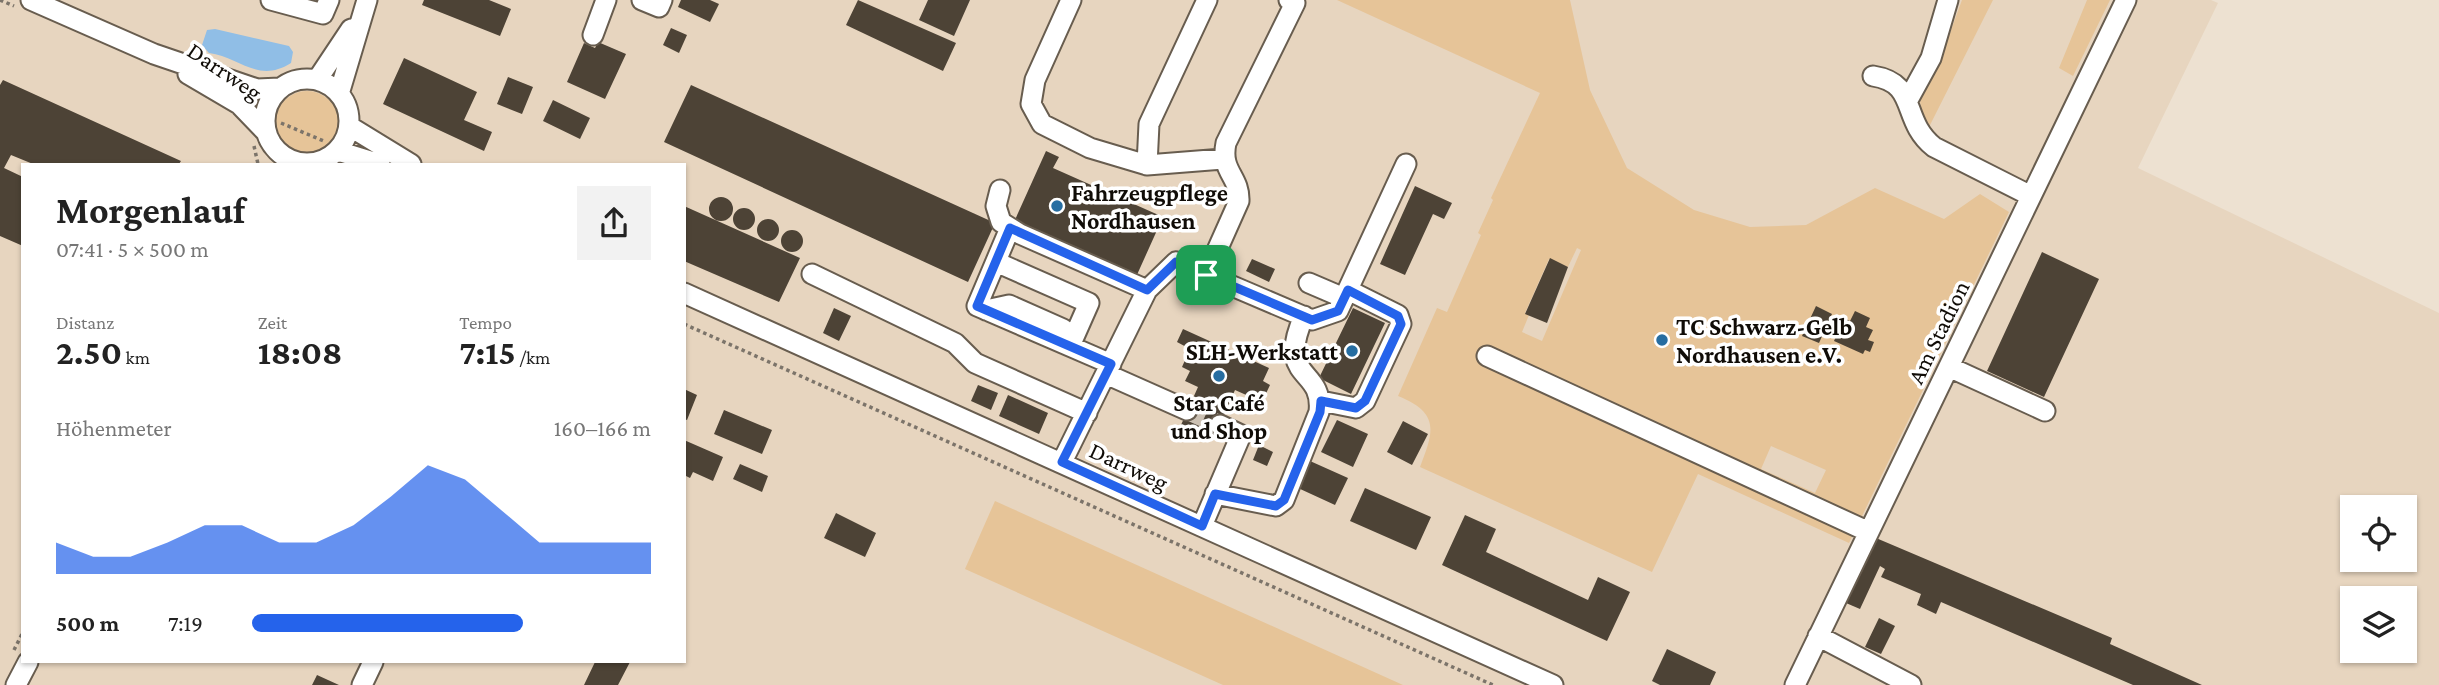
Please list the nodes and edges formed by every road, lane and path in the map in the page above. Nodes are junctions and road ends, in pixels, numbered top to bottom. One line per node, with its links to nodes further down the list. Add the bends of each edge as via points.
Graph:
1 (31, 0): 14 (street, Darrweg)
2 (271, 0): 3 (street, via 323,14)
3 (329, 0)
4 (606, 0): 13 (street)
5 (642, 0): 6 (street, via 659,7)
6 (662, 0)
7 (1071, 0): 30 (street, via 1035,80 1031,104 1042,124 1090,148)
8 (1207, 0): 30 (street, via 1149,124)
9 (1289, 0): 24 (street, via 1295,3 1226,143)
10 (1948, 0): 19 (street, via 1931,58)
11 (2126, 0): 32 (street, Am Stadion)
12 (363, 8): 16 (street); 18 (street)
13 (593, 35)
14 (154, 54): 17 (street, Darrweg, via 257,89); 20 (street, Darrweg)
15 (1873, 76): 19 (street, via 1898,85)
16 (317, 80): 17 (street, Darrweg, via 291,82); 18 (street)
17 (280, 88): 20 (street, Darrweg, via 267,105)
18 (340, 94): 21 (street)
19 (1908, 100): 32 (street, via 1910,119 1934,147)
20 (265, 123): 22 (path); 23 (street, Darrweg)
21 (349, 126): 22 (street); 28 (street)
22 (339, 150): 26 (street, Darrweg); 27 (street)
23 (273, 157): 25 (street, Darrweg)
24 (1223, 159): 30 (street); 36 (street, via 1239,190 1239,201)
25 (298, 163)
26 (310, 163)
27 (377, 163)
28 (409, 163)
29 (1406, 164): 40 (street)
30 (1147, 165)
31 (1000, 190): 33 (street, via 996,206 1001,222)
32 (2031, 196): 45 (street, Am Stadion)
33 (1010, 228): 34 (street); 38 (street)
34 (996, 262): 43 (street, via 1089,303); 43 (street, via 977,306)
35 (812, 274): 50 (street, via 955,343 975,363)
36 (1206, 275): 38 (street, via 1176,262); 41 (street)
37 (1310, 283): 40 (street)
38 (1147, 290): 46 (street)
39 (686, 294): 52 (street, Darrweg)
40 (1346, 294): 41 (street, via 1338,311 1312,320); 47 (street, via 1398,316 1401,324 1365,401 1356,408)
41 (1304, 316): 47 (street, via 1293,341 1293,358)
42 (686, 325): 61 (path)
43 (1070, 346): 46 (street)
44 (1487, 356): 55 (street)
45 (1949, 367): 49 (street); 55 (street, Am Stadion)
46 (1109, 369): 48 (street); 50 (street)
47 (1321, 401): 53 (street, via 1284,500 1276,506 1264,505)
48 (1187, 410)
49 (2045, 411)
50 (1087, 413): 52 (street)
51 (1220, 425): 53 (street, via 1241,435)
52 (1062, 462): 54 (street, Darrweg)
53 (1215, 494): 54 (street)
54 (1202, 526): 62 (street, Darrweg)
55 (1869, 532): 56 (street, Am Stadion)
56 (1818, 636): 63 (street, Am Stadion); 64 (street)
57 (27, 663): 59 (street)
58 (373, 663): 60 (street)
59 (16, 685)
60 (362, 685)
61 (1493, 685)
62 (1553, 685)
63 (1795, 685)
64 (1911, 685)

